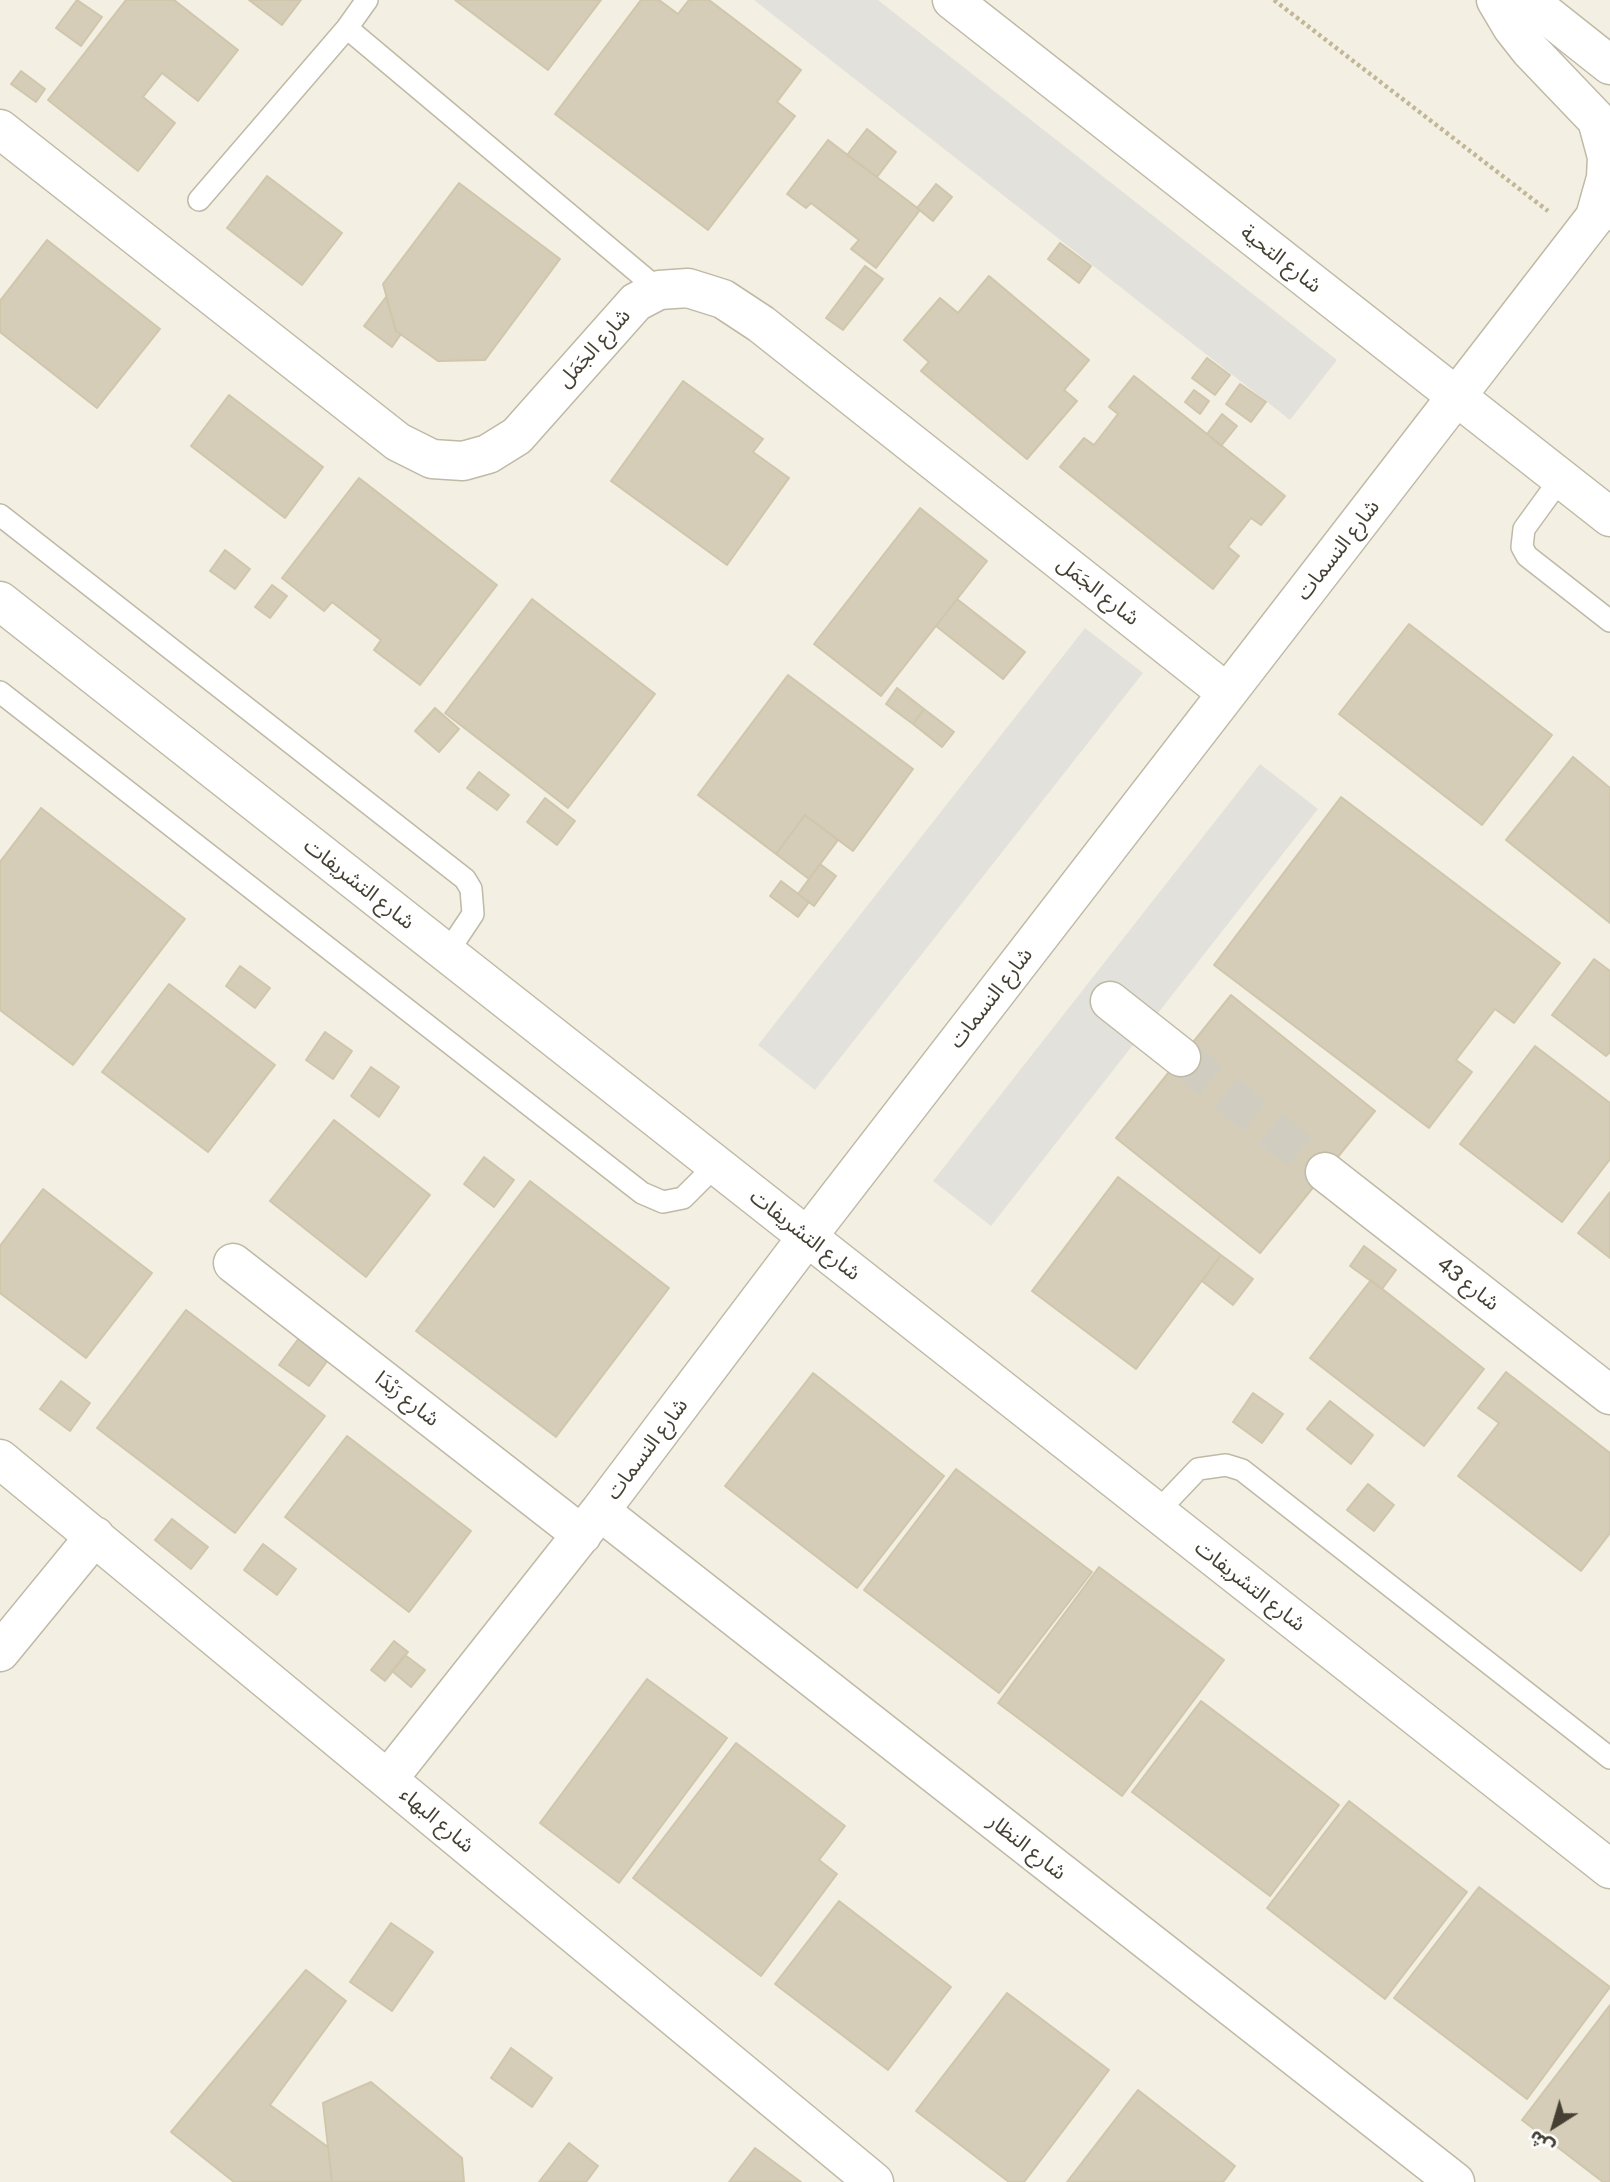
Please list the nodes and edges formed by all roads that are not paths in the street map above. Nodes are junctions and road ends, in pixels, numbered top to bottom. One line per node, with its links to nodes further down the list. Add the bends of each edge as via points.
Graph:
1 (368, 0): 5 (lane)
2 (952, 0): 11 (street, شارع التحية)
3 (1496, 0): 9 (street, شارع النسمات, via 1524,42 1597,120 1607,157)
4 (1528, 0): 6 (street)
5 (347, 28): 8 (lane); 10 (lane)
6 (1610, 65)
7 (0, 129): 10 (street, شارع الجَمَل, via 398,442 432,459 463,461 488,454 517,436 618,318)
8 (199, 200)
9 (1595, 220): 11 (street, شارع النسمات)
10 (659, 290): 18 (street, شارع الجَمَل, via 688,288 723,299 761,324)
11 (1456, 397): 12 (street, شارع التحية); 18 (street, شارع النسمات)
12 (1561, 478): 14 (street, شارع التحية); 16 (lane, via 1524,528 1522,547 1536,564)
13 (0, 515): 19 (lane, via 465,879 473,914)
14 (1610, 517)
15 (0, 601): 19 (street, شارع التشريفات)
16 (1610, 621)
17 (0, 692): 22 (lane, via 642,1192 663,1202 683,1198)
18 (1227, 692): 24 (street, شارع النسمات)
19 (447, 953): 22 (street, شارع التشريفات)
20 (1110, 1001): 21 (street)
21 (1181, 1057)
22 (716, 1166): 24 (street, شارع التشريفات)
23 (1325, 1172): 26 (street, شارع 43)
24 (807, 1237): 28 (street, شارع التشريفات); 29 (street, شارع النسمات)
25 (233, 1263): 29 (street, شارع رَبْدَا)
26 (1610, 1395)
27 (0, 1459): 30 (street, شارع البهاء)
28 (1157, 1513): 32 (lane, via 1198,1469 1226,1465 1242,1470); 34 (street, شارع التشريفات)
29 (591, 1523): 33 (street, شارع النسمات); 36 (street, شارع النظار)
30 (94, 1536): 31 (street); 33 (street, شارع البهاء)
31 (0, 1651)
32 (1610, 1758)
33 (388, 1779): 35 (street, شارع البهاء)
34 (1610, 1869)
35 (874, 2182)
36 (1455, 2182)

